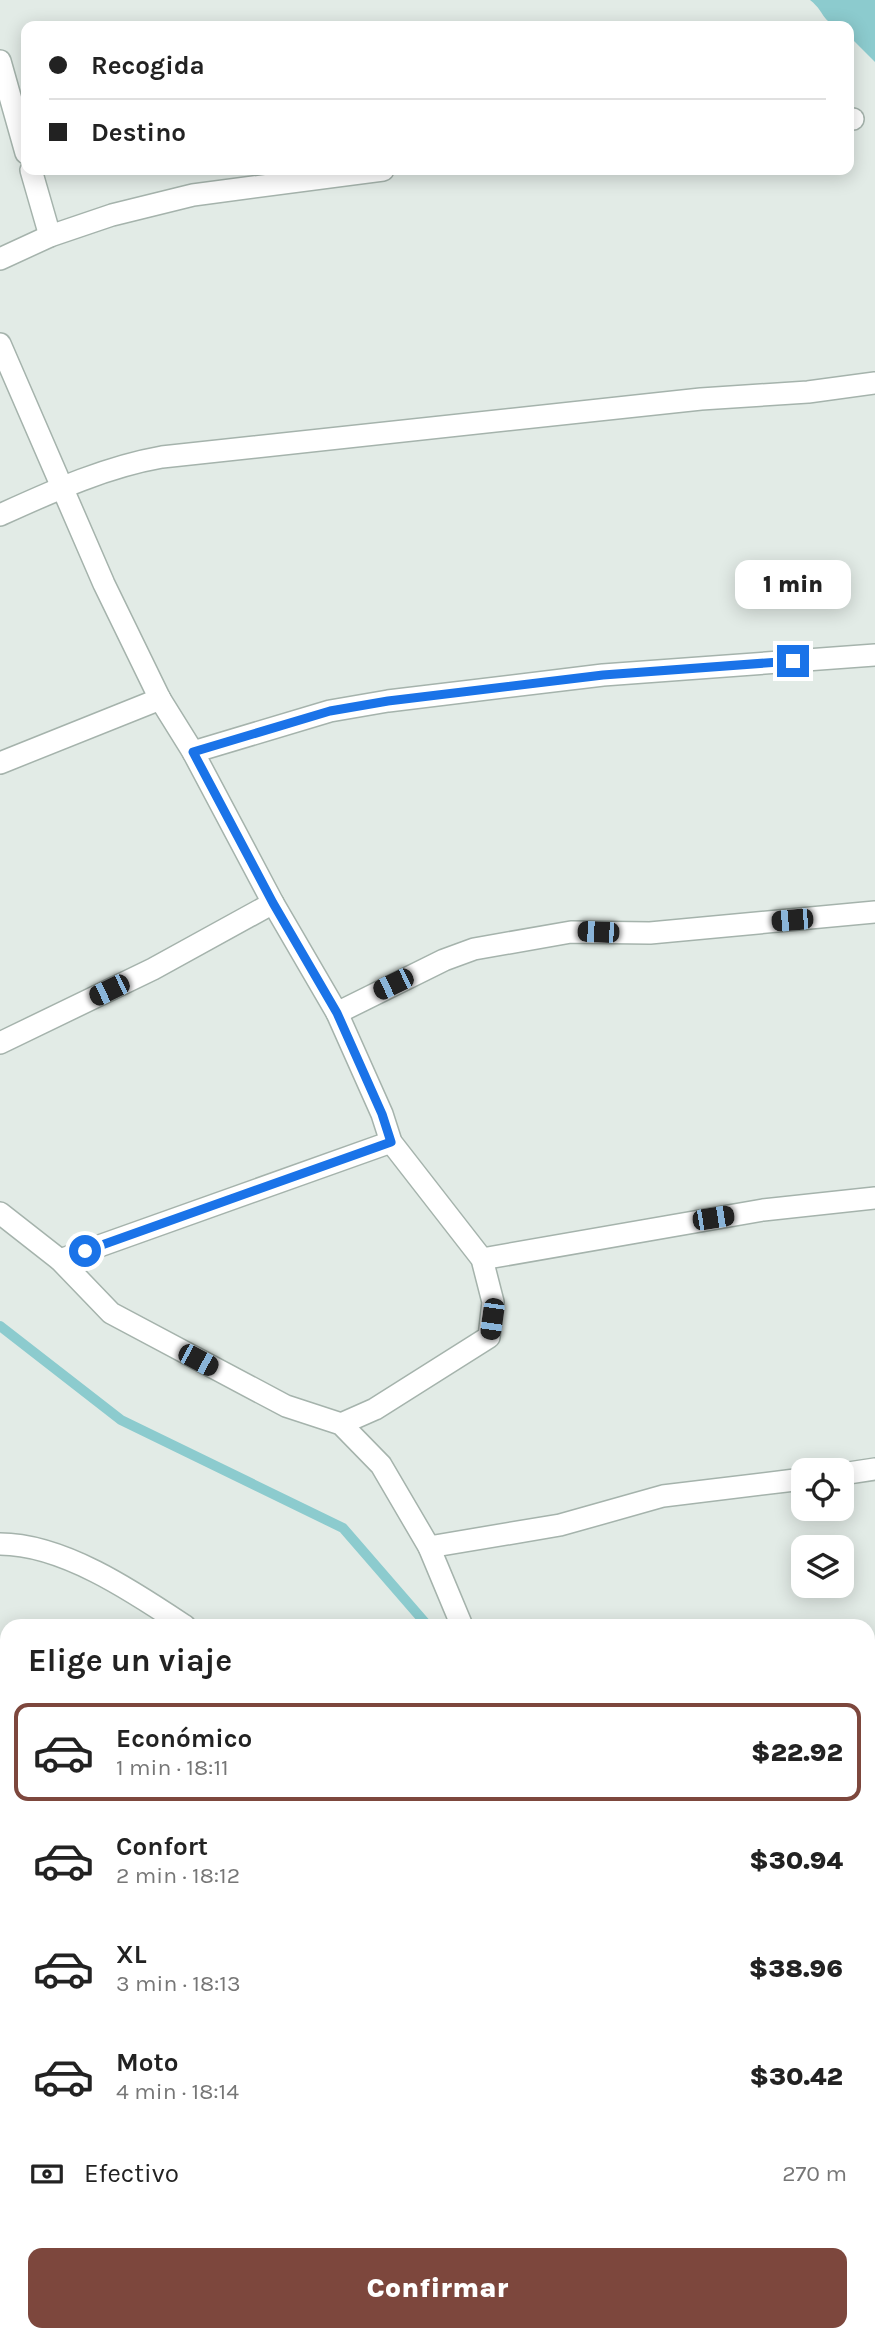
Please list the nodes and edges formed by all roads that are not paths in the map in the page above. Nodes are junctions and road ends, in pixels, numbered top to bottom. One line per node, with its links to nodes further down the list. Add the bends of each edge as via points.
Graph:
1 (0, 61): 2 (street)
2 (21, 135)
3 (32, 175): 5 (street)
4 (345, 175): 5 (street, via 193,195)
5 (50, 236): 6 (street)
6 (0, 259)
7 (0, 344): 9 (street)
8 (875, 383): 9 (street, via 207,451 127,463)
9 (61, 487): 10 (street); 12 (street)
10 (0, 515)
11 (875, 654): 13 (street, via 603,675 388,701 330,711)
12 (160, 699): 13 (street); 14 (street)
13 (193, 752): 15 (street)
14 (0, 763)
15 (273, 903): 17 (street); 18 (street, via 153,969)
16 (875, 912): 17 (street, via 650,933 571,932 474,949)
17 (337, 1013): 19 (street)
18 (0, 1043)
19 (391, 1142): 22 (street); 23 (street)
20 (875, 1198): 22 (street, via 763,1210)
21 (0, 1213): 23 (street)
22 (482, 1259): 24 (street, via 493,1302 489,1337 375,1409)
23 (60, 1260): 24 (street, via 111,1314 286,1406)
24 (341, 1424): 29 (street, via 381,1465)
25 (875, 1469): 26 (street)
26 (854, 1472)
27 (791, 1480): 29 (street, via 663,1496 560,1525)
28 (0, 1544): 30 (street, via 73,1561)
29 (429, 1547): 31 (street)
30 (174, 1619)
31 (459, 1619)

